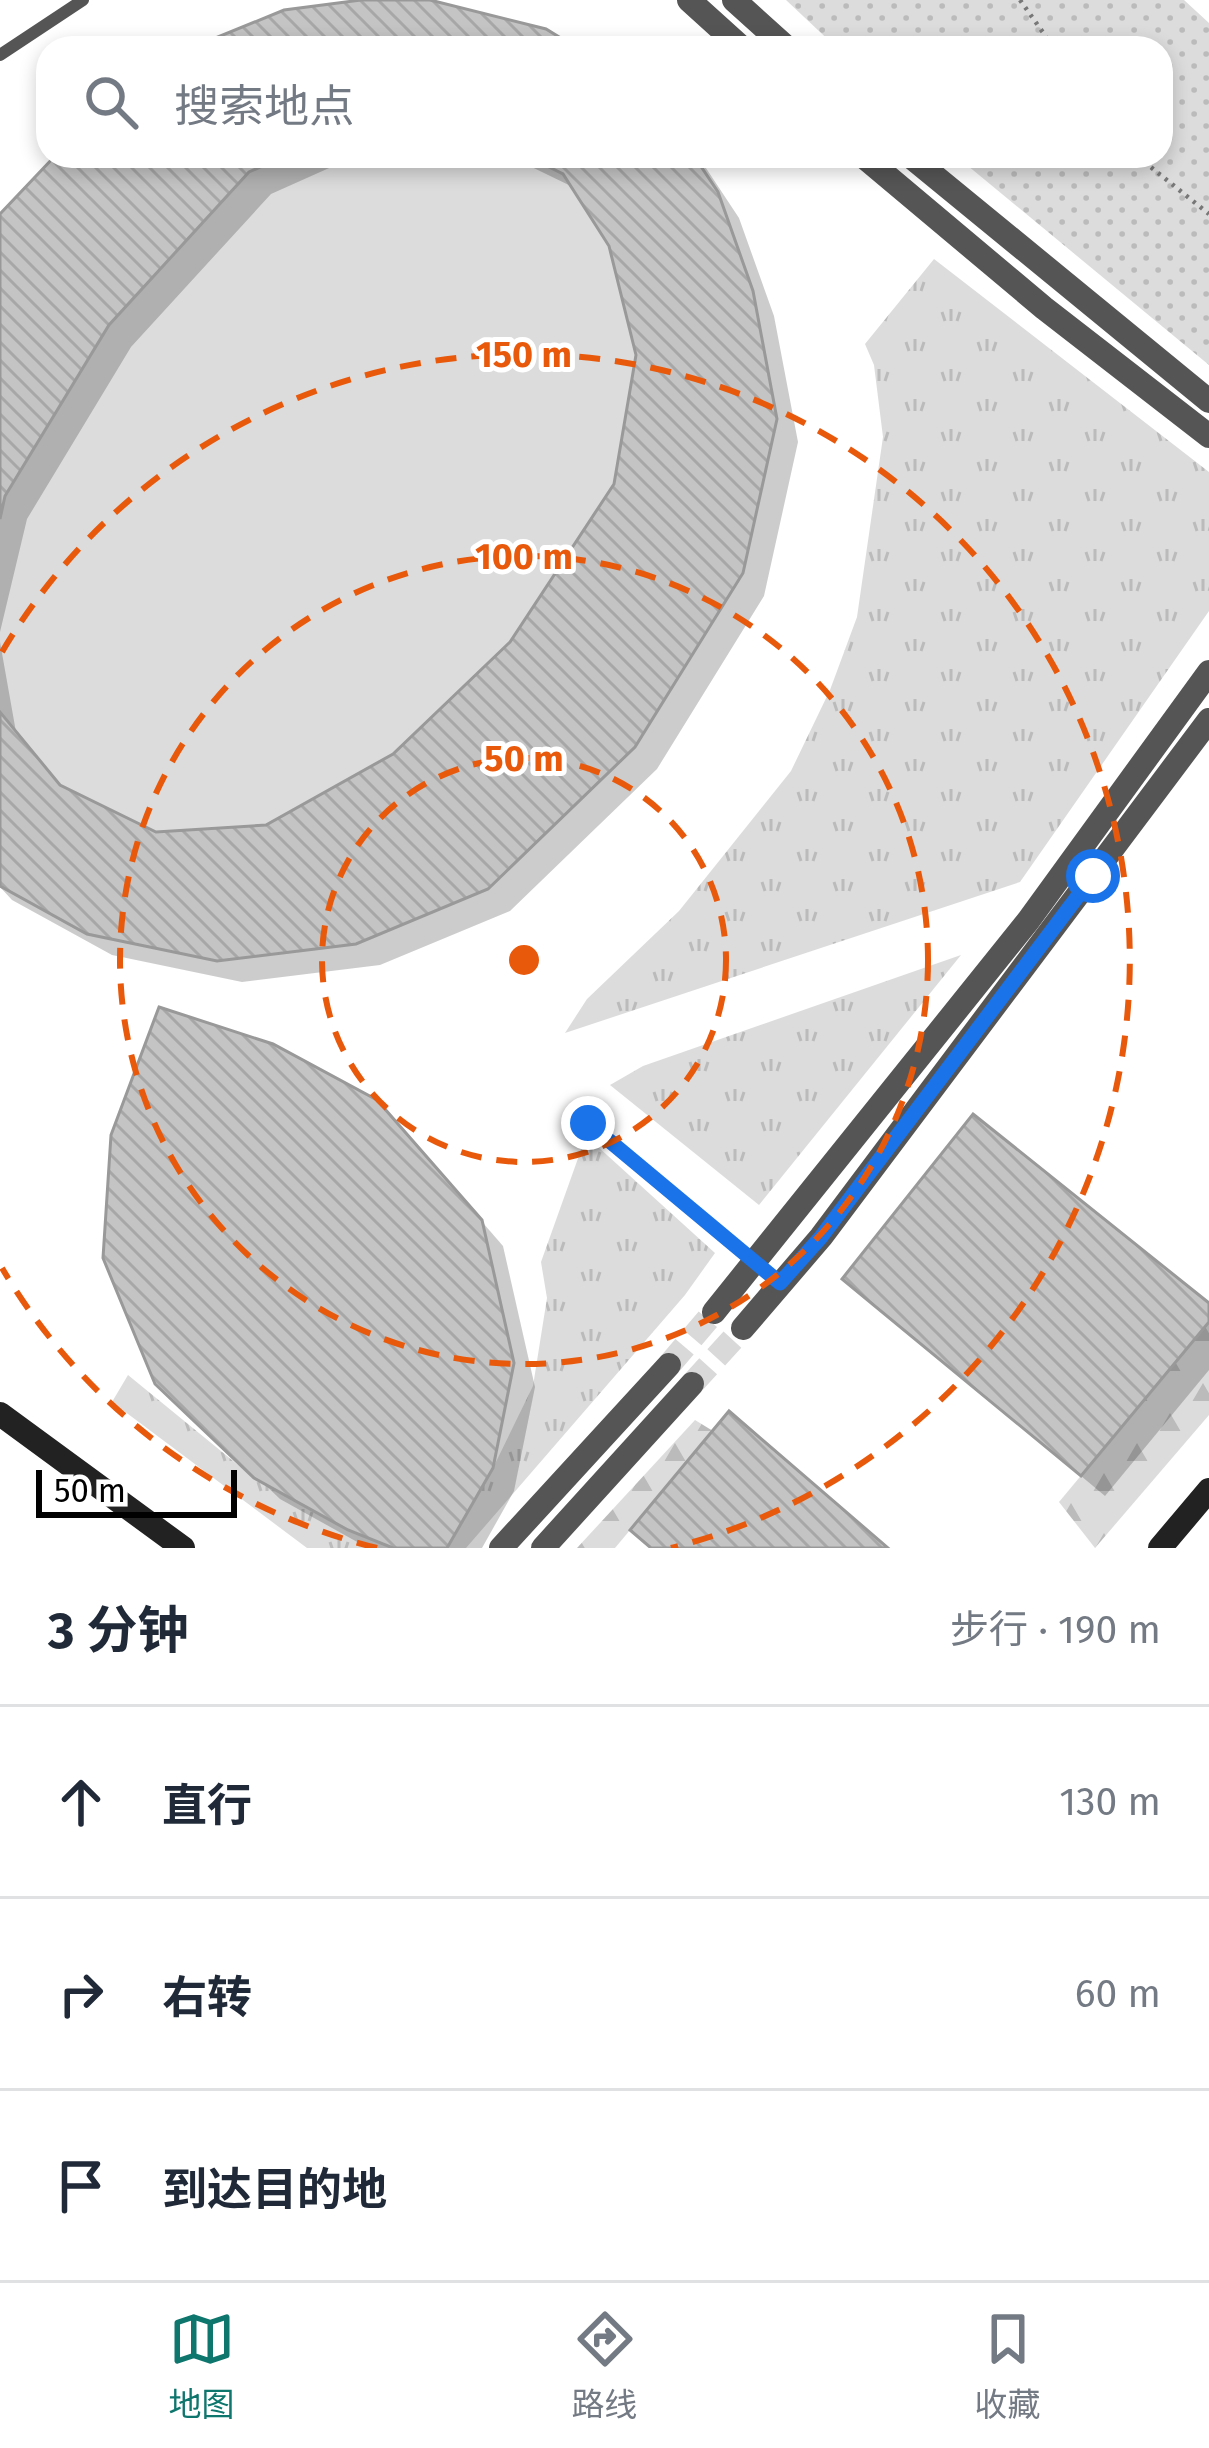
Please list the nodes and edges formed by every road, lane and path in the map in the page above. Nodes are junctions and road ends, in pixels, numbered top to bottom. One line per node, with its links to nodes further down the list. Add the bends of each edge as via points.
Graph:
1 (83, 0): 8 (lane)
2 (689, 0): 5 (street)
3 (734, 0): 6 (street)
4 (1019, 0): 7 (path)
5 (729, 36)
6 (774, 36)
7 (1045, 36)
8 (0, 55)
9 (877, 168): 14 (street)
10 (925, 168): 13 (street)
11 (1152, 168): 12 (path)
12 (1209, 214)
13 (1209, 401)
14 (1209, 436)
15 (1209, 672): 18 (street, via 1028,921)
16 (1209, 720): 19 (street)
17 (588, 1123): 18 (lane)
18 (755, 1263): 19 (lane); 20 (street)
19 (780, 1283): 21 (street)
20 (714, 1312)
21 (743, 1328)
22 (669, 1365): 27 (street)
23 (692, 1384): 28 (street)
24 (0, 1414): 26 (street)
25 (1209, 1490): 29 (street)
26 (183, 1548)
27 (501, 1548)
28 (543, 1548)
29 (1160, 1548)

